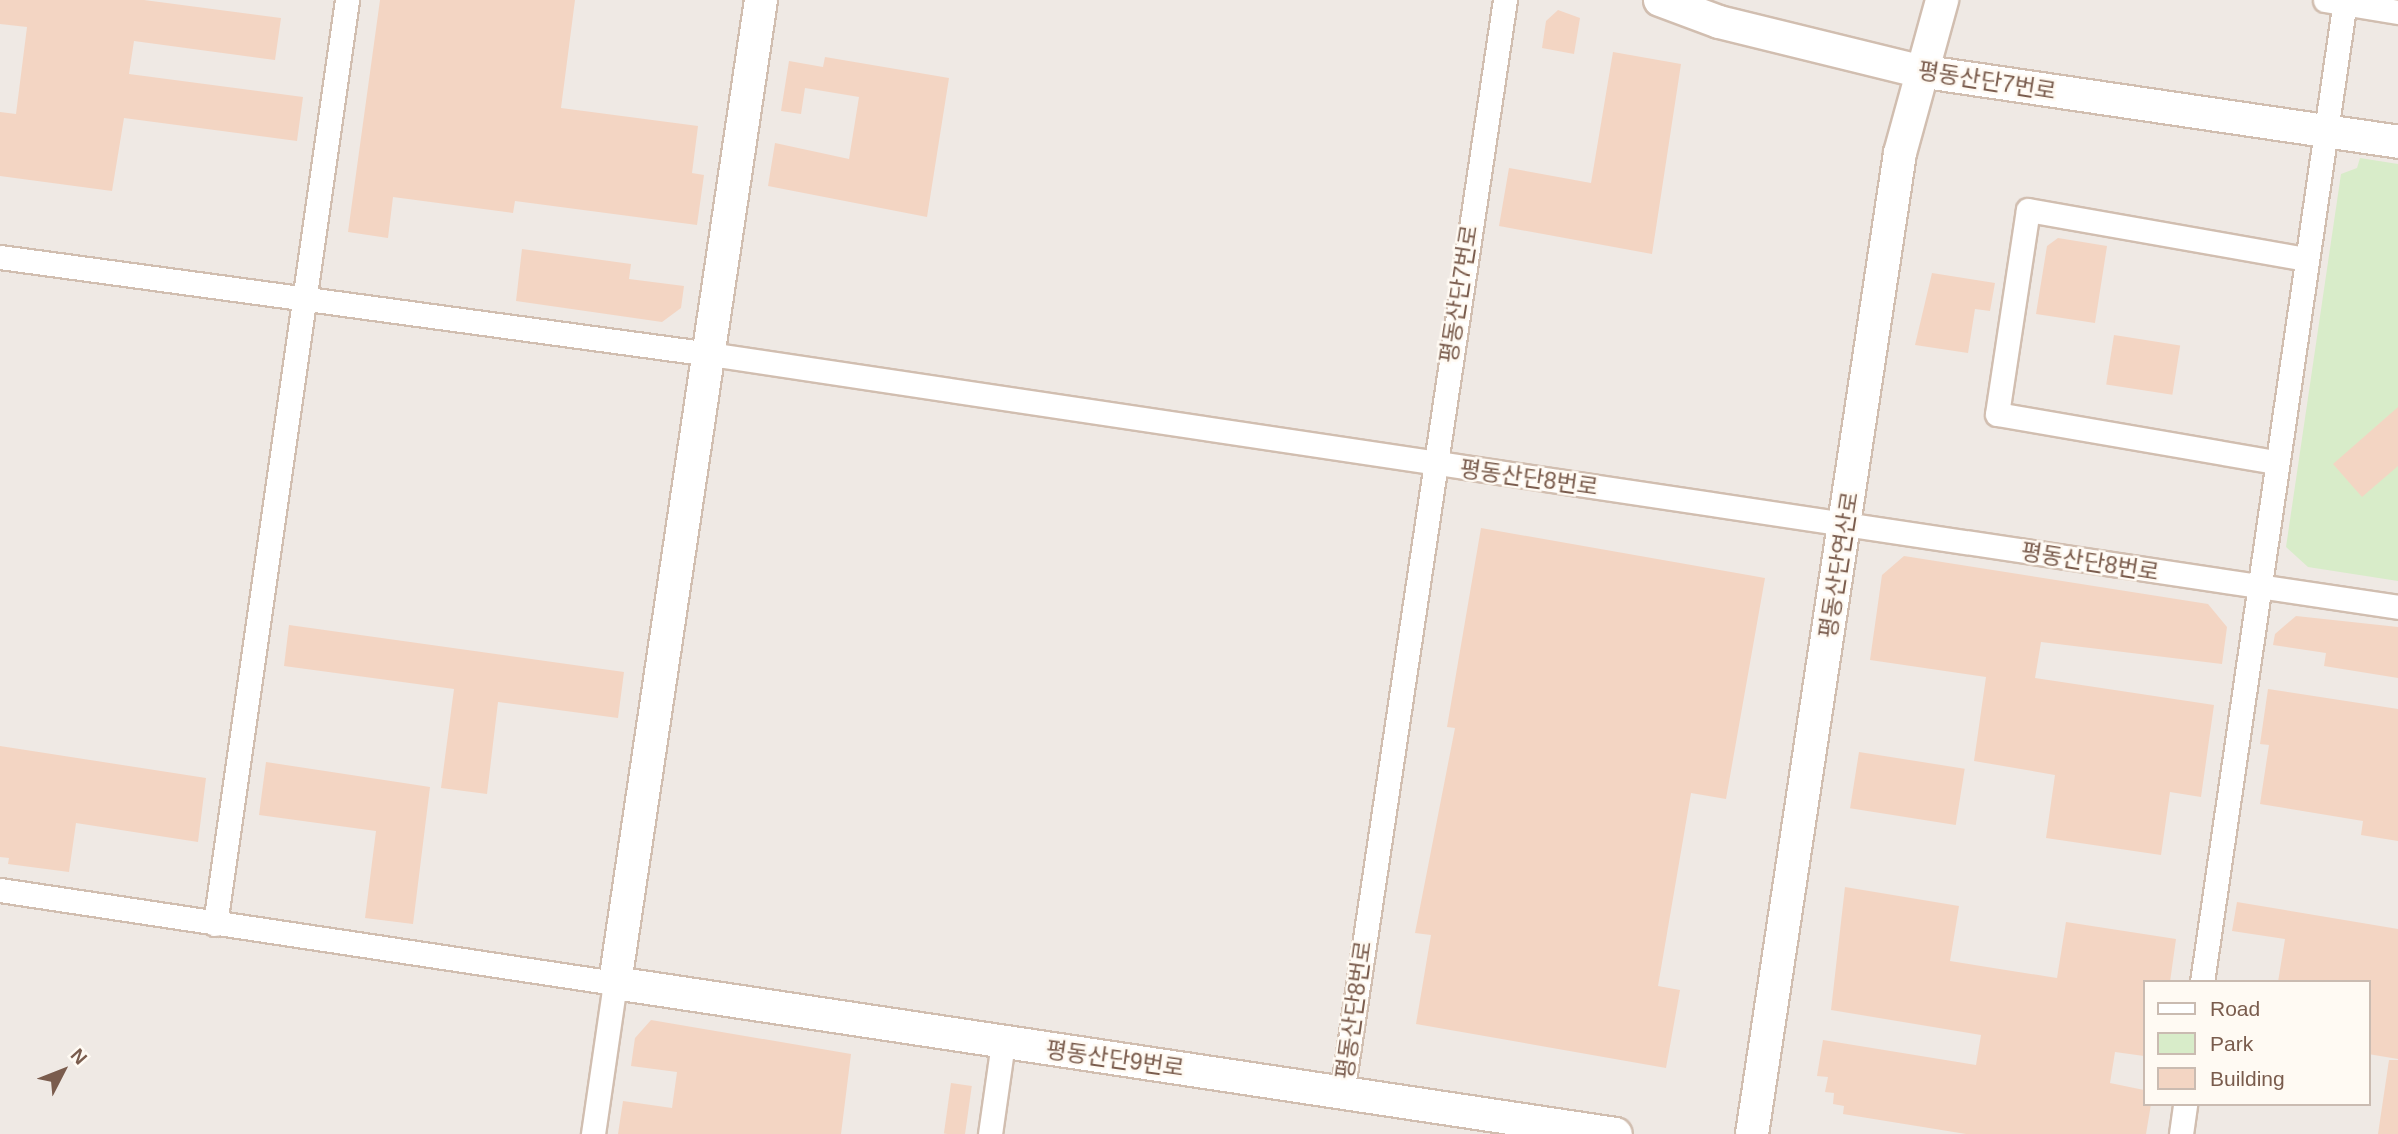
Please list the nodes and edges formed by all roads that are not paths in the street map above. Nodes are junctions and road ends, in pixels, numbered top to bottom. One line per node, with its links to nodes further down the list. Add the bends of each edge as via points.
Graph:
1 (348, 0): 13 (street)
2 (761, 0): 14 (street)
3 (1505, 0): 16 (street, 평동산단7번로)
4 (1660, 0): 8 (street, 평동산단7번로, via 1719,22)
5 (1942, 0): 8 (street, 평동산단연산로)
6 (2338, 1): 7 (street); 9 (street)
7 (2398, 12)
8 (1919, 71): 9 (street, 평동산단7번로); 17 (street, 평동산단연산로, via 1900,153)
9 (2322, 130): 10 (street, 평동산단7번로); 12 (street)
10 (2398, 142)
11 (0, 257): 13 (street)
12 (2306, 259): 15 (street); 15 (street, via 2028,210 2003,373 1997,414)
13 (301, 298): 14 (street); 21 (street)
14 (710, 354): 16 (street); 23 (street)
15 (2275, 462): 18 (street)
16 (1432, 463): 17 (street, 평동산단8번로); 25 (street, 평동산단8번로)
17 (1845, 525): 18 (street, 평동산단8번로); 30 (street, 평동산단연산로)
18 (2256, 586): 19 (street, 평동산단8번로); 22 (street)
19 (2398, 607)
20 (0, 890): 21 (street)
21 (215, 924): 23 (street)
22 (2202, 980)
23 (615, 983): 24 (street, 평동산단9번로); 27 (street)
24 (1003, 1042): 25 (street, 평동산단9번로); 28 (street)
25 (1342, 1093): 29 (street, 평동산단9번로)
26 (2185, 1106): 31 (street)
27 (593, 1134)
28 (990, 1134)
29 (1616, 1134)
30 (1752, 1134)
31 (2181, 1134)

